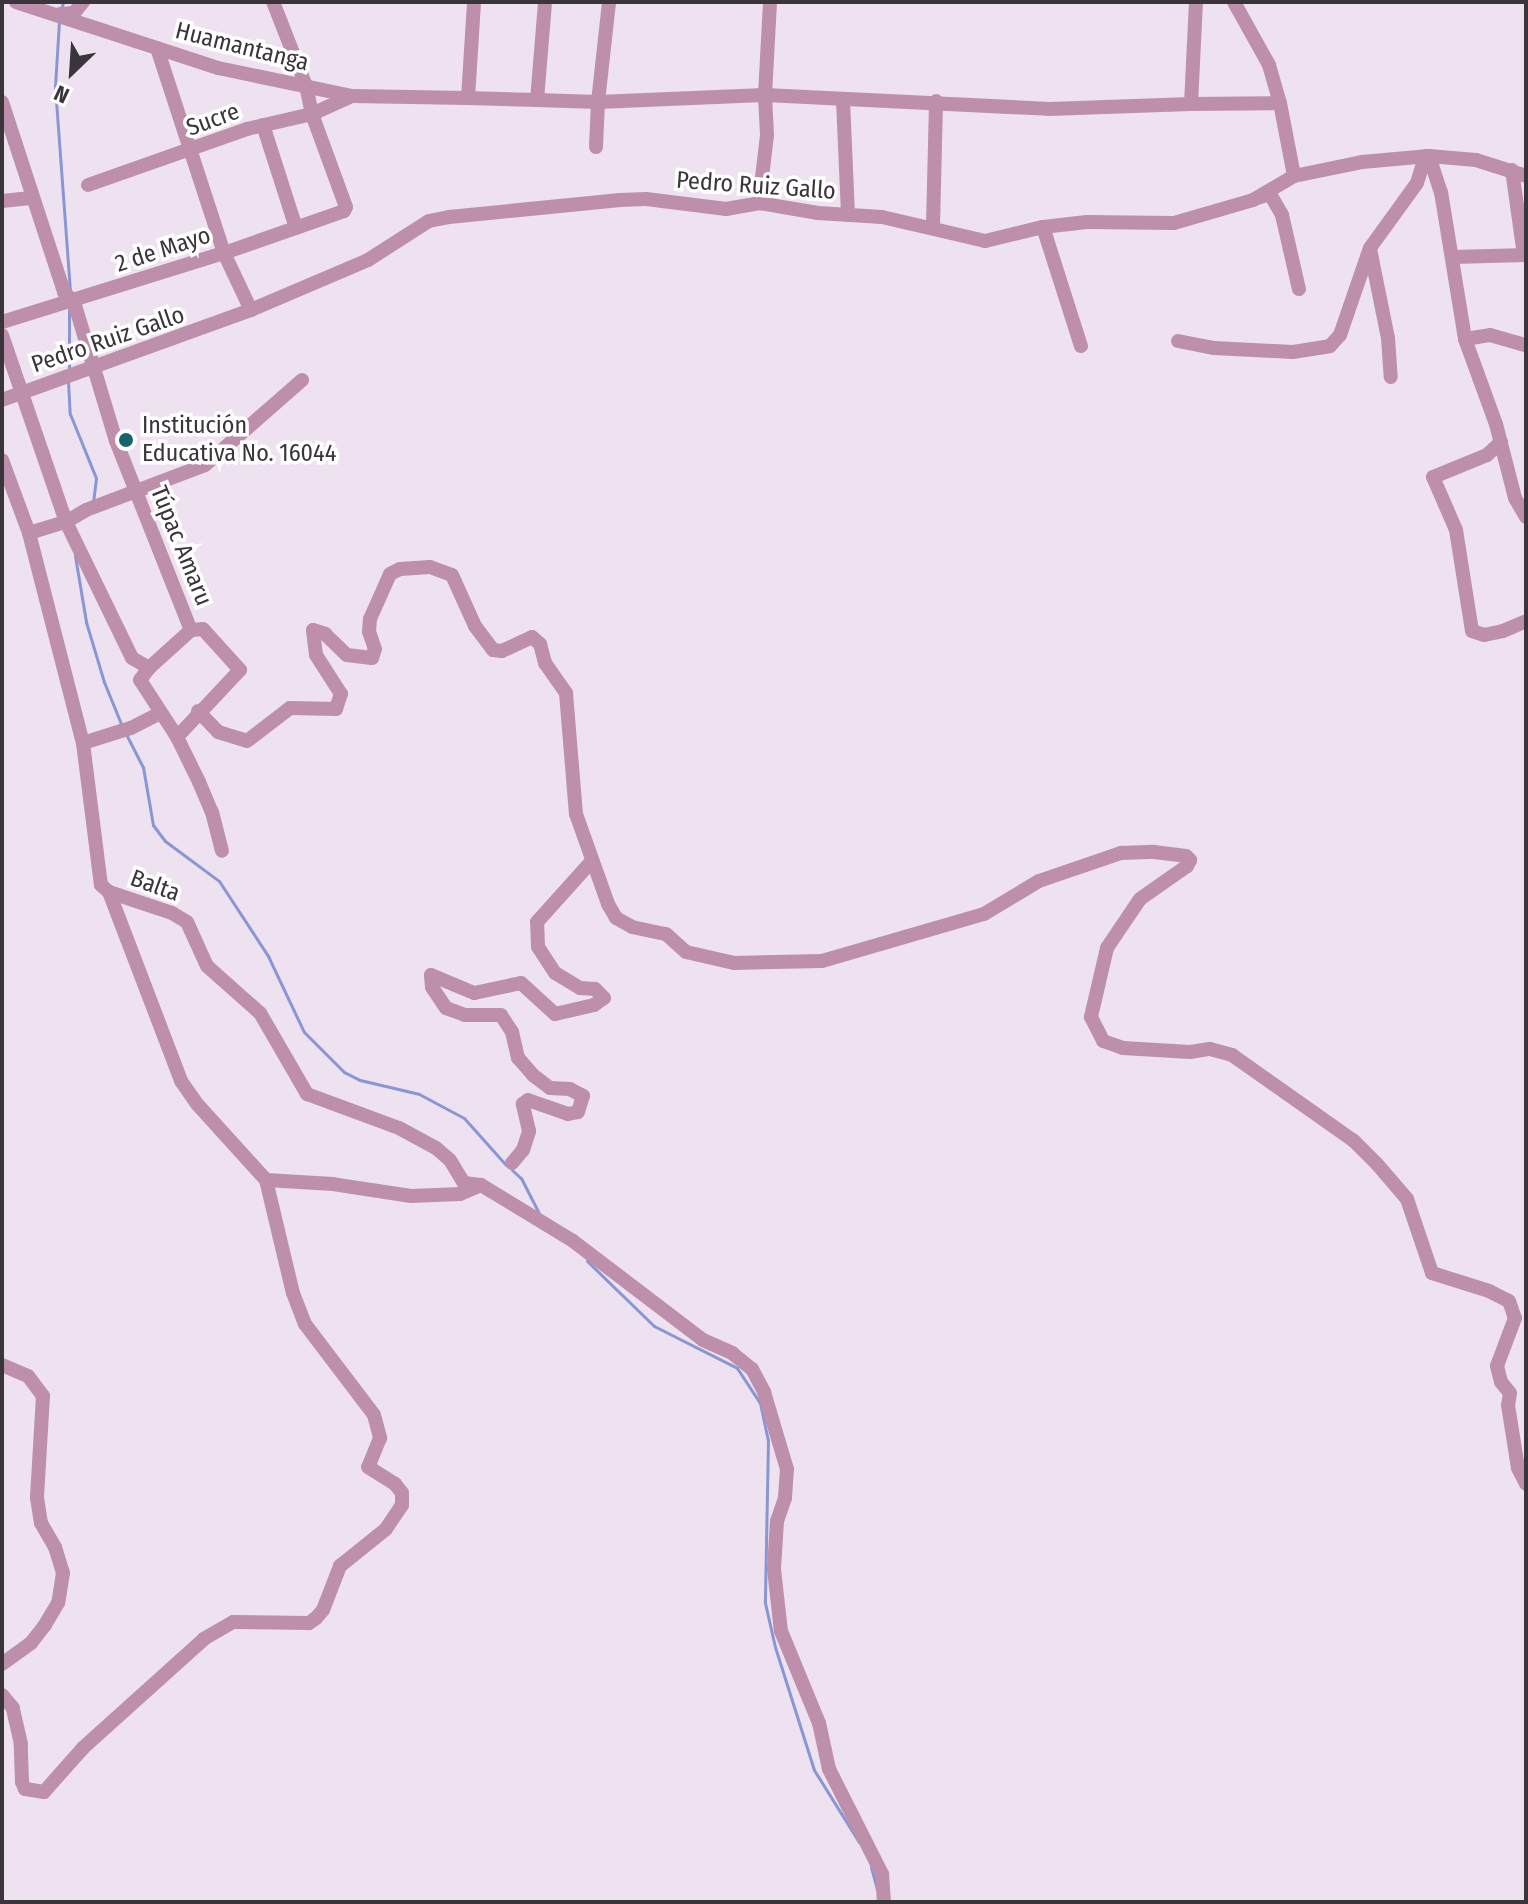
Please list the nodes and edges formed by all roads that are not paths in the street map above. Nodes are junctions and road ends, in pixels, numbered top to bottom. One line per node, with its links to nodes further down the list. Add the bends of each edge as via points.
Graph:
1 (16, 2): 10 (street, Huamantanga)
2 (83, 2): 10 (street, via 74,13)
3 (273, 2): 12 (street)
4 (474, 2): 15 (street)
5 (545, 2): 16 (street)
6 (609, 2): 20 (street)
7 (770, 2): 13 (street)
8 (1196, 2): 22 (street)
9 (1234, 2): 21 (street, via 1269,65)
10 (60, 14): 11 (street, Huamantanga)
11 (157, 48): 12 (street, Huamantanga, via 218,68); 27 (street)
12 (306, 86): 14 (street, Huamantanga); 23 (street)
13 (765, 95): 17 (street, Huamantanga); 20 (street, Huamantanga); 36 (street, via 767,135)
14 (352, 96): 15 (street, Huamantanga); 23 (street, Sucre)
15 (468, 98): 16 (street, Huamantanga)
16 (537, 100): 20 (street, Huamantanga)
17 (843, 100): 18 (street, Huamantanga); 37 (street)
18 (936, 101): 22 (street, Huamantanga, via 1049,109); 38 (street)
19 (2, 102): 25 (street, Túpac Amaru)
20 (598, 102): 26 (street)
21 (1280, 103): 22 (street, Huamantanga); 30 (street)
22 (1191, 104)
23 (312, 114): 24 (street, Sucre); 40 (street, 2 de Mayo, via 346,207 336,216)
24 (263, 125): 27 (street, Sucre); 40 (street)
25 (7, 133): 33 (street, Túpac Amaru)
26 (596, 147)
27 (193, 150): 32 (street, Sucre); 42 (street)
28 (1427, 156): 29 (street, Pedro Ruiz Gallo, via 1476,160); 30 (street, Pedro Ruiz Gallo); 41 (street, via 1417,183); 44 (street, via 1441,192)
29 (1512, 170): 31 (street, Pedro Ruiz Gallo); 43 (street)
30 (1294, 176): 34 (street, Pedro Ruiz Gallo)
31 (1526, 176)
32 (88, 185)
33 (33, 198): 35 (street); 46 (street, Túpac Amaru)
34 (1253, 200): 39 (street, Pedro Ruiz Gallo, via 1174,223); 45 (street, via 1270,194 1282,215)
35 (2, 201)
36 (759, 203): 37 (street, Pedro Ruiz Gallo); 47 (street, Pedro Ruiz Gallo, via 726,209 620,200 429,221 368,260)
37 (848, 215): 38 (street, Pedro Ruiz Gallo)
38 (933, 226): 39 (street, Pedro Ruiz Gallo, via 985,241)
39 (1043, 227): 53 (street)
40 (296, 228): 42 (street, 2 de Mayo)
41 (1370, 248): 51 (street, via 1340,335 1330,346 1293,352); 55 (street)
42 (224, 253): 46 (street, 2 de Mayo); 47 (street)
43 (1525, 255): 44 (street)
44 (1453, 257): 50 (street)
45 (1299, 289)
46 (72, 300): 48 (street, 2 de Mayo); 54 (street, Túpac Amaru)
47 (251, 310): 54 (street, Pedro Ruiz Gallo)
48 (2, 322)
49 (2, 335): 57 (street)
50 (1465, 339): 52 (street, via 1490,335); 59 (street)
51 (1178, 341)
52 (1526, 345)
53 (1081, 346)
54 (92, 368): 57 (street, Pedro Ruiz Gallo); 61 (street, Túpac Amaru)
55 (1391, 377)
56 (302, 380): 61 (street, via 205,465)
57 (21, 394): 58 (street, Pedro Ruiz Gallo); 63 (street)
58 (2, 400)
59 (1501, 442): 62 (street, via 1515,498); 65 (street, via 1487,455 1433,477 1456,530 1472,631 1484,635)
60 (2, 460): 64 (street, Balta)
61 (135, 493): 63 (street); 66 (street, Túpac Amaru)
62 (1526, 517)
63 (66, 522): 64 (street); 67 (street, via 132,658)
64 (29, 533): 71 (street, Balta)
65 (1526, 621)
66 (191, 630): 67 (street); 68 (street, via 203,629 240,670)
67 (149, 668): 69 (street, via 140,680)
68 (198, 711): 70 (street); 73 (street, via 218,732 247,741 290,708 336,709 341,694 316,655 313,630 347,655 372,658 370,619 390,574 400,569 446,570 493,650 536,639 545,663 561,682 576,814)
69 (160, 713): 70 (street); 71 (street)
70 (177, 737): 72 (street, via 212,812)
71 (83, 743): 74 (street, Balta, via 101,885)
72 (222, 851)
73 (591, 862): 75 (street, via 537,922 538,947 555,973 604,998 555,1014 521,983 474,993 431,975 432,987 446,1008 465,1015 501,1015 518,1058 533,1075 550,1088 583,1096 578,1112 568,1114 528,1100 523,1104 529,1131); 79 (street, via 616,918 666,934 686,952 768,965 822,961 984,914 1039,881 1121,853 1186,856 1187,866 1140,899 1107,948 1091,1017 1103,1041 1123,1048 1210,1049 1232,1055 1354,1141 1377,1164 1407,1199 1432,1273 1509,1301 1515,1318 1497,1366 1510,1393 1518,1468)
74 (109, 892): 76 (street, via 181,1081); 77 (street, Balta, via 187,922 207,966 260,1013 307,1094 436,1148 464,1183)
75 (512, 1163)
76 (266, 1180): 77 (street, via 411,1196 460,1194); 81 (street, via 305,1324 374,1415 380,1438 368,1467 402,1493 397,1515 340,1566 316,1618 309,1623 233,1622 204,1639 83,1748 44,1792 25,1789 13,1708)
77 (481, 1185): 82 (street, via 532,1213 703,1340 752,1369 787,1469 774,1569 781,1631 819,1723 829,1769 882,1874)
78 (2, 1365): 80 (street, via 28,1376 43,1396 37,1498 41,1523 63,1573 58,1603 45,1625)
79 (1526, 1484)
80 (2, 1664)
81 (2, 1695)
82 (884, 1902)

